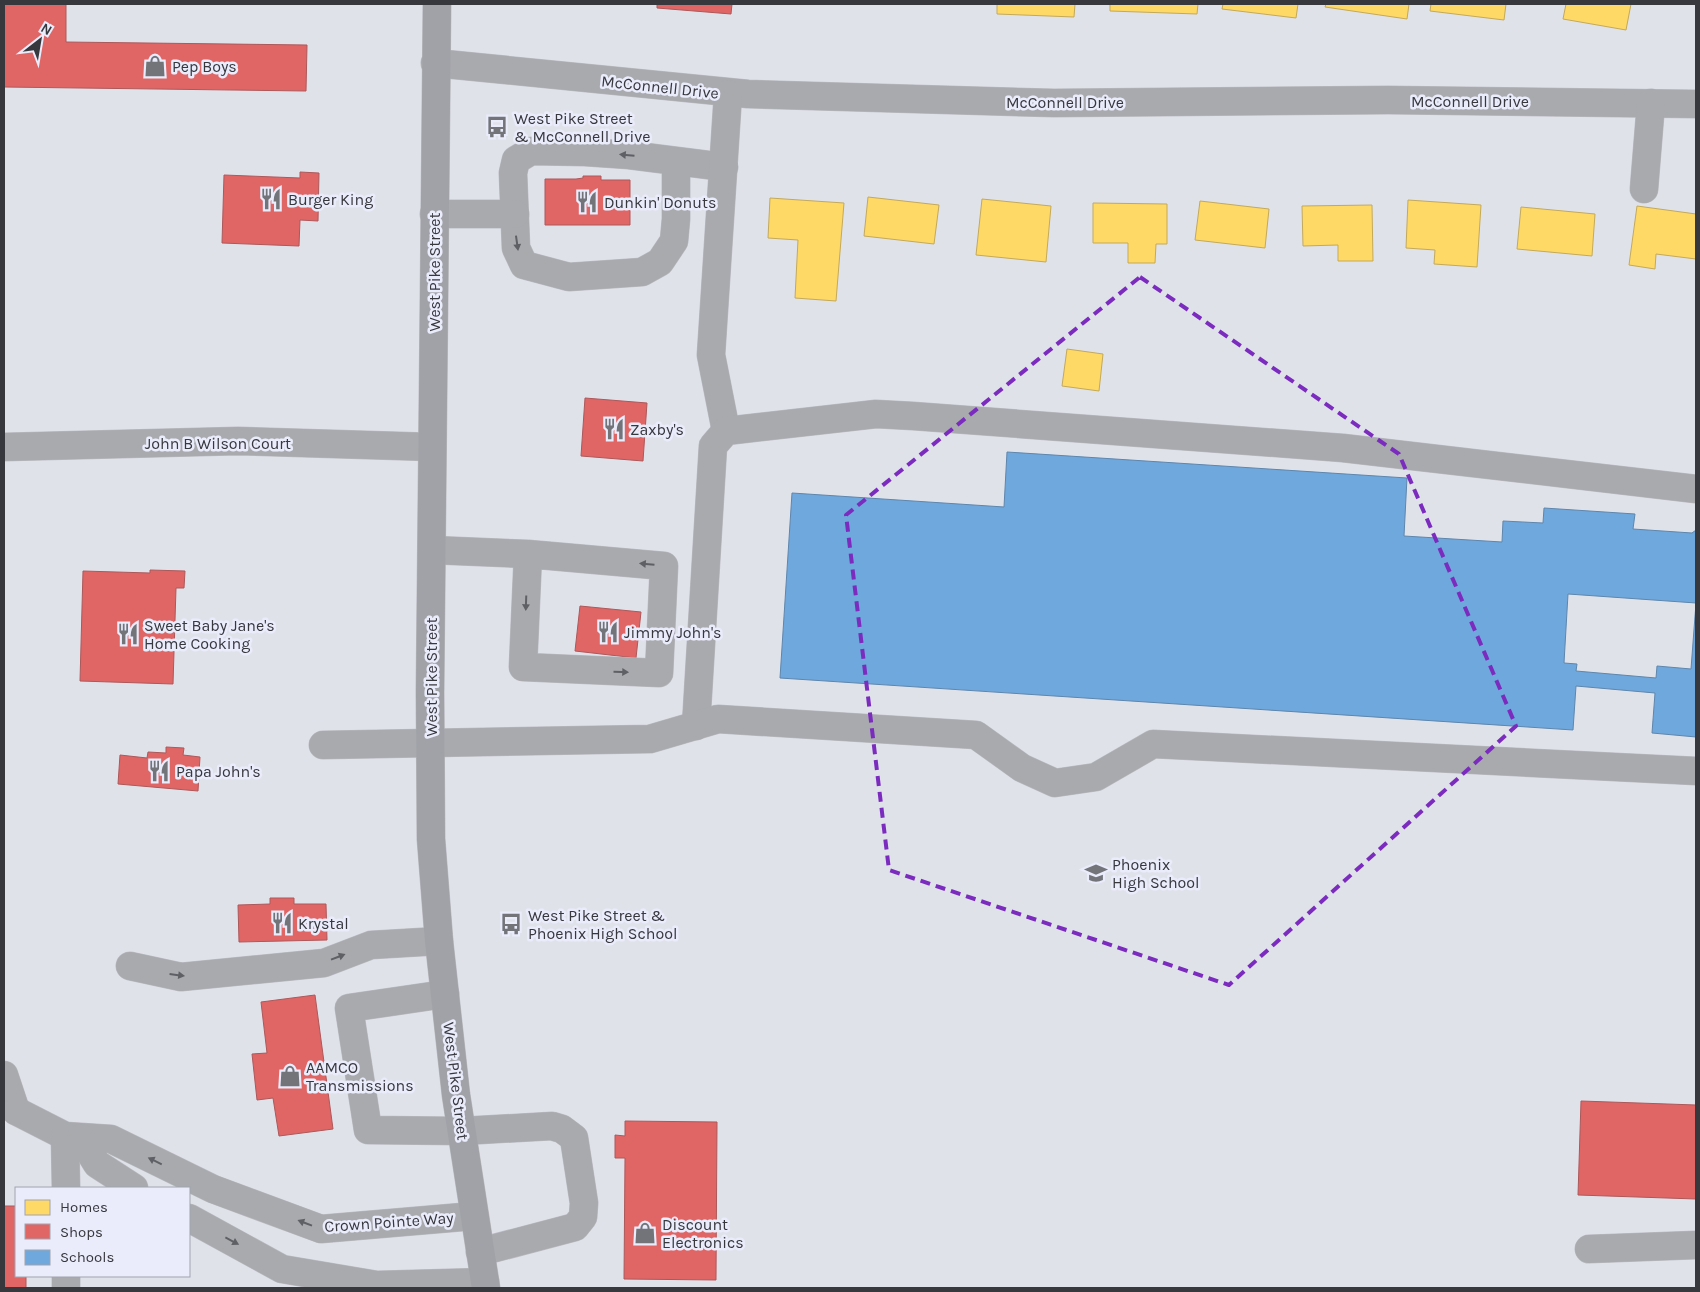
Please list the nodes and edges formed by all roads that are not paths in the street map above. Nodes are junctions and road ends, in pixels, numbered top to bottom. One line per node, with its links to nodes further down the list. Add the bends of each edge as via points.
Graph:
1 (437, 4): 2 (main road, West Pike Street)
2 (435, 63): 3 (street, McConnell Drive); 9 (main road, West Pike Street)
3 (728, 94): 4 (street, McConnell Drive, via 1054,102 1397,100); 7 (street)
4 (1651, 103): 5 (street, McConnell Drive); 8 (street)
5 (1696, 104)
6 (676, 161): 7 (street); 10 (street, one-way to 10, via 628,155 532,151 516,160 513,173); 10 (street, one-way to 6, via 516,248 524,265 569,277 642,272 660,262 674,240)
7 (724, 167): 11 (street, via 711,355)
8 (1644, 189)
9 (434, 214): 10 (street); 13 (main road, West Pike Street)
10 (515, 214)
11 (726, 431): 14 (street, via 876,414 913,416 1343,448); 17 (street, via 713,446)
12 (4, 447): 13 (street, John B Wilson Court, via 238,441)
13 (432, 447): 15 (main road, West Pike Street)
14 (1696, 489)
15 (432, 550): 16 (street); 18 (main road, West Pike Street)
16 (528, 554): 16 (street, one-way to 16, via 524,668 659,673 664,566)
17 (696, 726): 18 (street, via 650,739); 20 (street, via 718,719 976,734 1022,768 1055,783 1096,777 1153,744)
18 (430, 743): 19 (street); 21 (main road, West Pike Street, via 431,839)
19 (323, 745)
20 (1696, 771)
21 (439, 941): 22 (street, one-way to 21, via 181,977 324,963 371,944); 23 (main road, West Pike Street)
22 (130, 966)
23 (445, 994): 26 (main road, West Pike Street); 26 (street, via 350,1008 368,1130)
24 (4, 1075): 25 (street)
25 (10, 1116): 27 (street, Crown Pointe Way)
26 (462, 1131): 30 (main road, West Pike Street); 34 (street, via 552,1126 562,1129 574,1138 584,1203 583,1217 574,1228)
27 (73, 1137): 28 (street); 29 (street, via 97,1164); 30 (street, Crown Pointe Way, one-way to 27, via 321,1229 214,1189 110,1139)
28 (66, 1187)
29 (132, 1187)
30 (474, 1216): 34 (main road, West Pike Street)
31 (190, 1219): 35 (street, one-way to 35, via 282,1269 377,1285)
32 (1696, 1245): 33 (street)
33 (1590, 1249)
34 (480, 1252): 35 (main road, West Pike Street)
35 (485, 1285)

